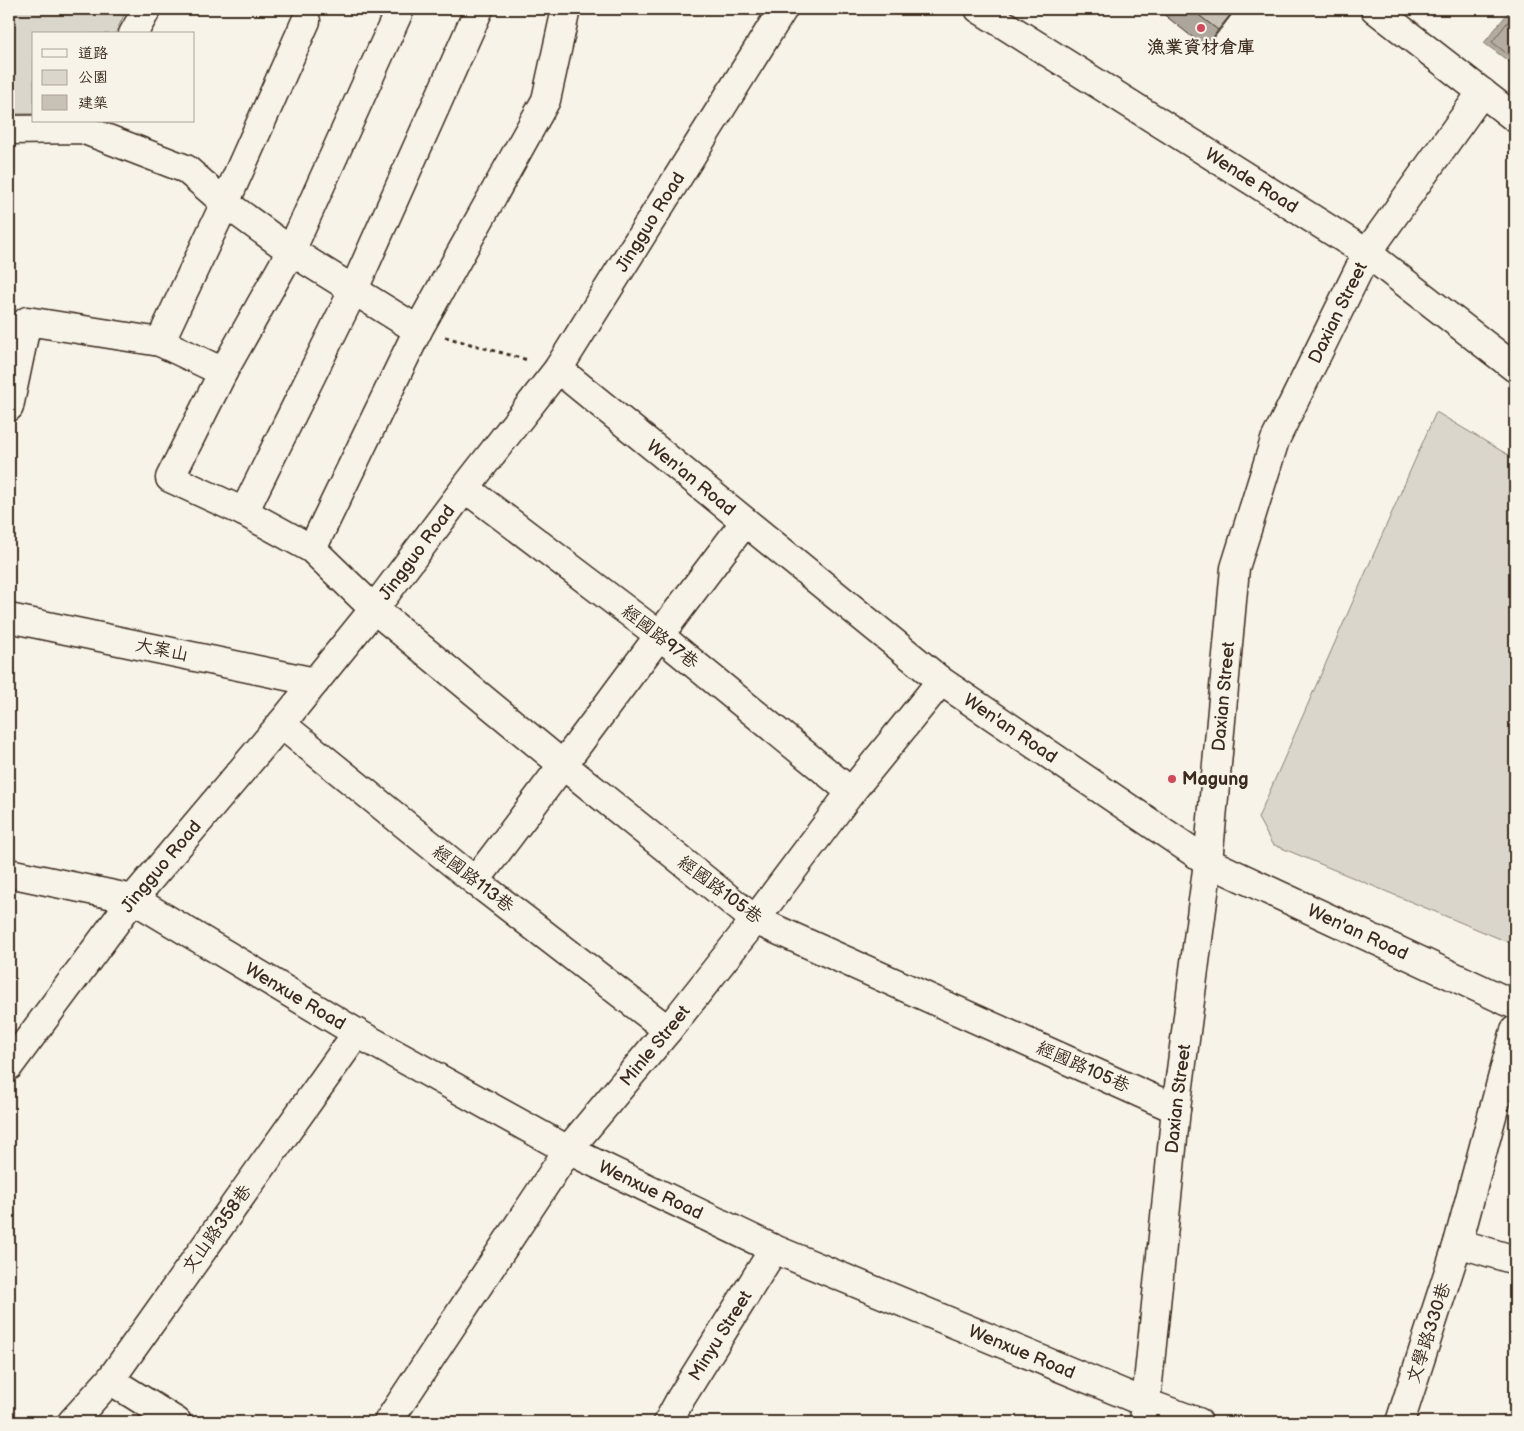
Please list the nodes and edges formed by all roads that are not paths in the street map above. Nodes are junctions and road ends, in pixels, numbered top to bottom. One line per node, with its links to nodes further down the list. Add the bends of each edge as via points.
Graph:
1 (147, 9): 9 (street)
2 (400, 9): 15 (street)
3 (479, 9): 17 (street)
4 (566, 9): 18 (street, via 546,100)
5 (783, 9): 21 (street, Jingguo Road)
6 (979, 9): 16 (street, Wende Road)
7 (1374, 9): 10 (street)
8 (306, 21): 14 (street)
9 (134, 32)
10 (1482, 92): 11 (street); 16 (street, Daxian Street)
11 (1515, 118)
12 (84, 125): 13 (street); 14 (street, via 186,169)
13 (9, 130)
14 (225, 203): 15 (street); 19 (street)
15 (290, 251): 17 (street); 22 (street)
16 (1367, 253): 20 (street, Wende Road); 36 (street, Daxian Street, via 1275,440 1235,568)
17 (354, 289): 18 (street); 25 (street)
18 (418, 330): 27 (street)
19 (160, 342): 22 (street); 23 (street, via 27,321)
20 (1515, 368)
21 (558, 369): 24 (street, Jingguo Road); 26 (street, Wen'an Road)
22 (223, 372): 25 (street, 經國路105巷, via 170,478)
23 (10, 390)
24 (465, 488): 28 (street, Jingguo Road); 30 (street, 經國路97巷)
25 (244, 512): 27 (street, 經國路105巷)
26 (745, 522): 30 (street); 31 (street, Wen'an Road)
27 (312, 550): 28 (street, 經國路105巷)
28 (374, 609): 32 (street, Jingguo Road); 34 (street, 經國路105巷)
29 (9, 618): 32 (street, 大案山)
30 (658, 635): 34 (street); 35 (street, 經國路97巷)
31 (941, 681): 35 (street, Minle Street); 36 (street, Wen'an Road)
32 (315, 682): 33 (street, Jingguo Road)
33 (281, 724): 38 (street, 經國路113巷); 39 (street, Jingguo Road)
34 (563, 765): 38 (street); 40 (street, 經國路105巷)
35 (851, 792): 40 (street, Minle Street)
36 (1208, 862): 41 (street, Wen'an Road); 46 (street, Daxian Street)
37 (9, 873): 39 (street)
38 (475, 881): 42 (street, 經國路113巷)
39 (133, 899): 44 (street, Wenxue Road); 45 (street, Jingguo Road)
40 (755, 920): 42 (street, Minle Street); 46 (street, 經國路105巷)
41 (1515, 1005)
42 (668, 1030): 47 (street, Minle Street)
43 (1515, 1030): 48 (street, 文學路330巷)
44 (357, 1033): 47 (street, Wenxue Road); 51 (street, 文山路358巷)
45 (9, 1066)
46 (1176, 1109): 52 (street, Daxian Street)
47 (568, 1150): 49 (street, Wenxue Road); 55 (street, Minle Street)
48 (1458, 1243): 50 (street); 58 (street, 文學路330巷)
49 (774, 1249): 52 (street, Wenxue Road); 56 (street, Minyu Street)
50 (1515, 1260)
51 (110, 1380): 53 (street, 文山路358巷); 54 (street)
52 (1145, 1413): 57 (street, Wenxue Road)
53 (72, 1422)
54 (177, 1422)
55 (388, 1422)
56 (668, 1422)
57 (1198, 1422)
58 (1400, 1422)

